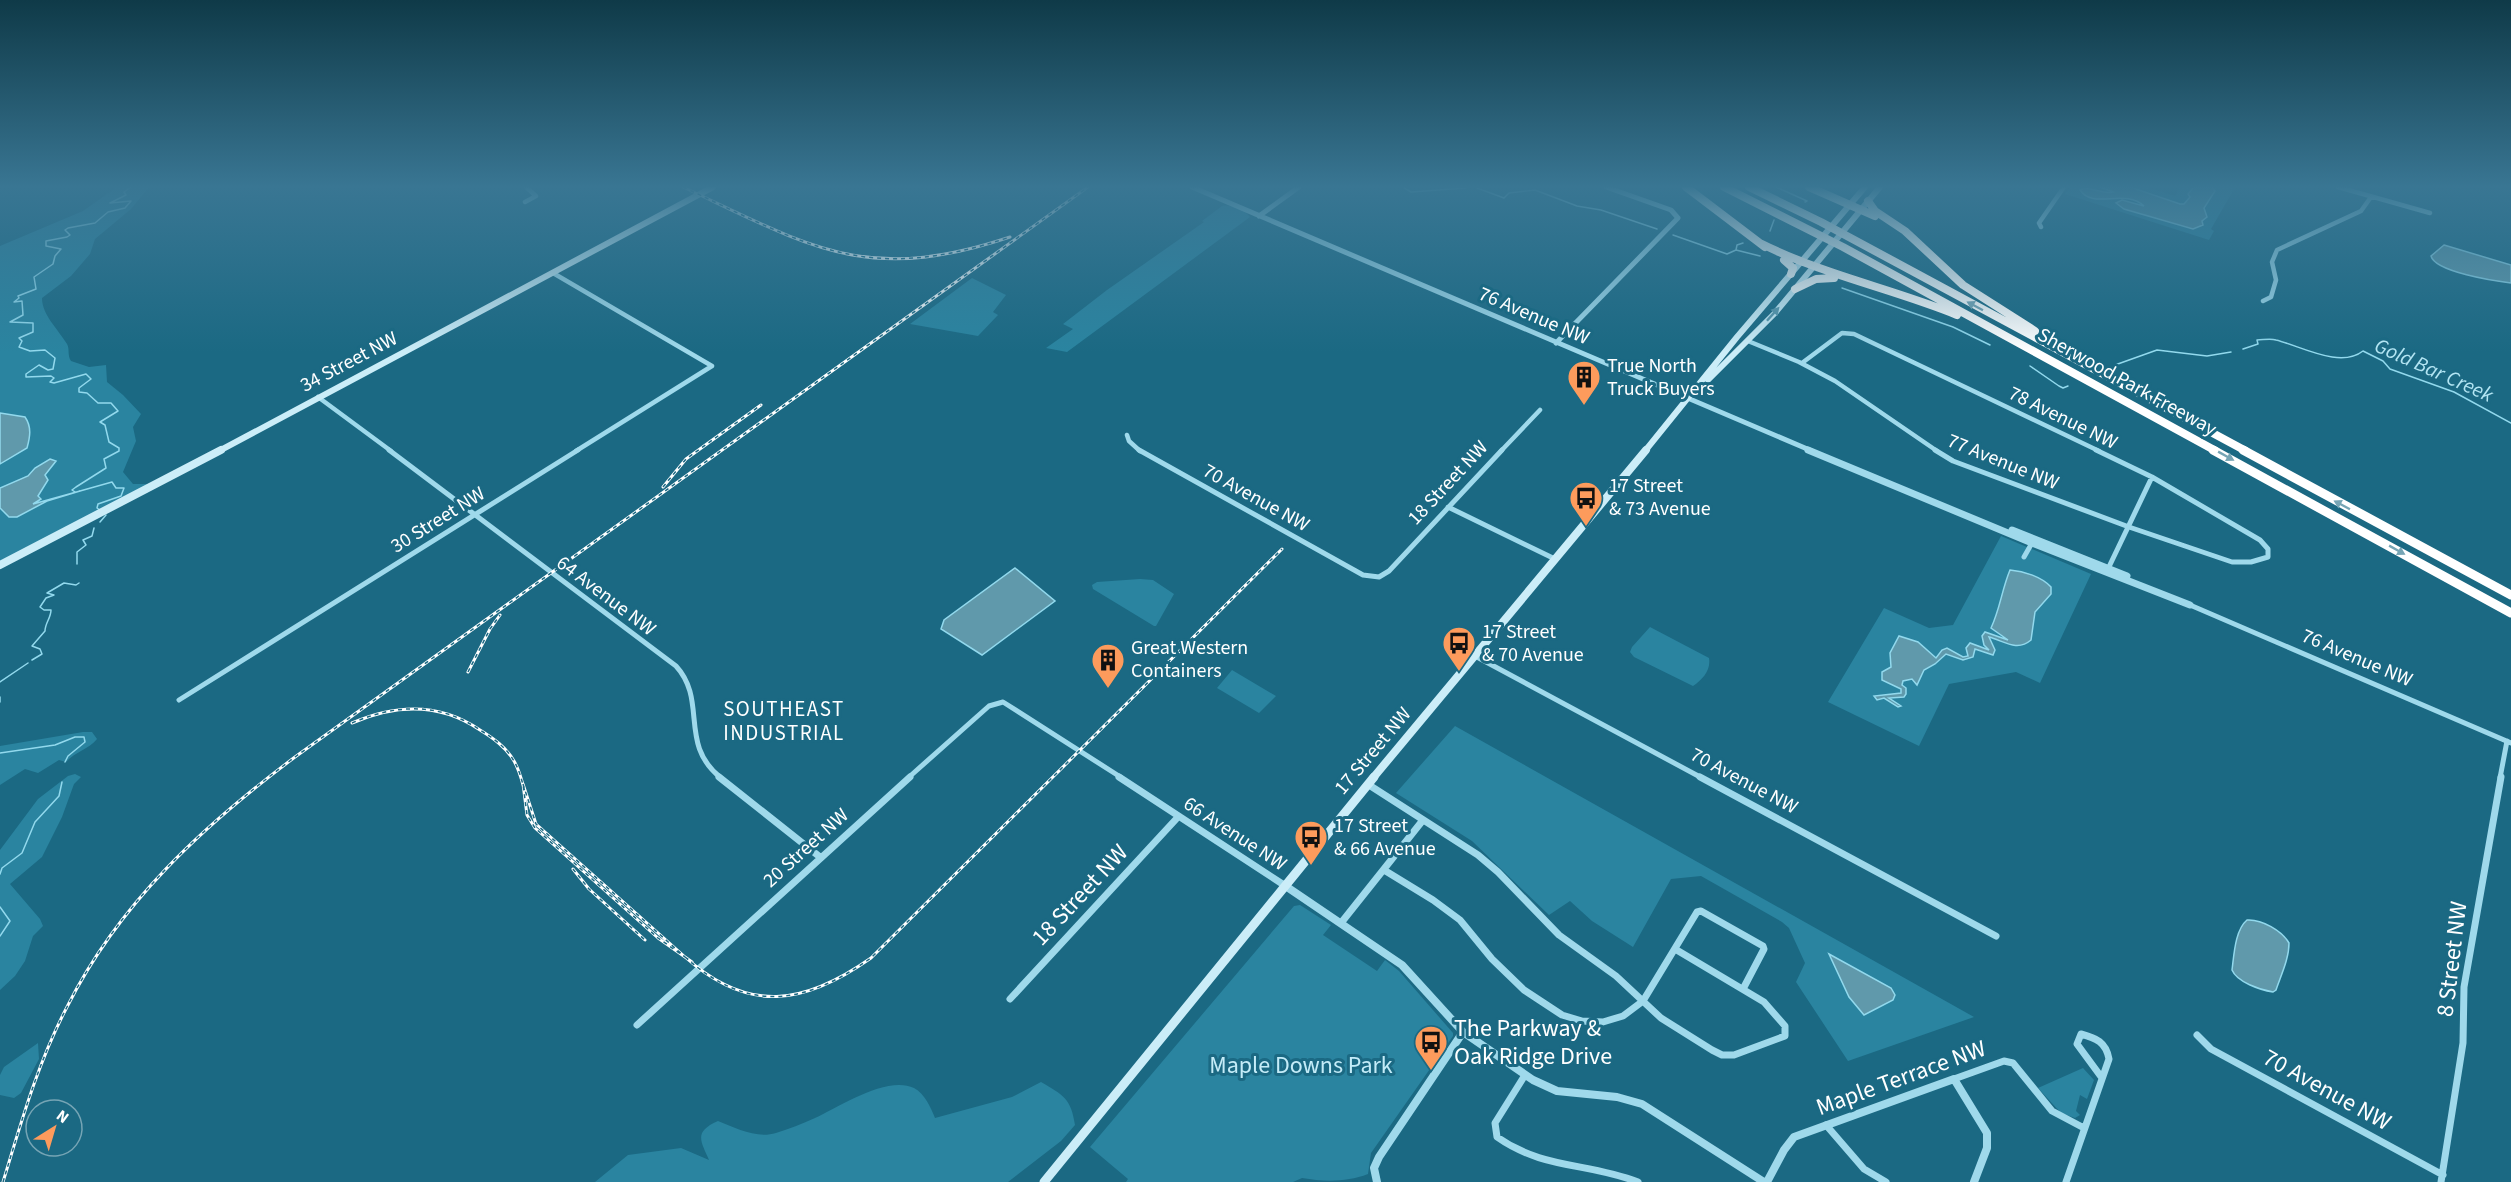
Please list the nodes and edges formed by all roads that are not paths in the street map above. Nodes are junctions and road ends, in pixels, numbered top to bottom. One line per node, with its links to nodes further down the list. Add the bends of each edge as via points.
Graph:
1 (610, 242): 14 (main road, 34 Street NW)
2 (1320, 242): 20 (street, 76 Avenue NW)
3 (1656, 242): 20 (street)
4 (1760, 242): 11 (highway)
5 (1818, 242): 12 (main road, 17 Street NW)
6 (1834, 242): 13 (main road, 17 Street NW)
7 (1835, 242): 23 (highway, Sherwood Park Freeway)
8 (1857, 242): 22 (highway, Sherwood Park Freeway, one-way to 8)
9 (1917, 242): 22 (highway, via 1984,301)
10 (2294, 242): 18 (street, via 2277,250 2272,262 2276,284 2271,297)
11 (1762, 244): 12 (highway); 15 (highway, via 1791,266)
12 (1800, 262): 13 (highway); 15 (main road, 17 Street NW)
13 (1812, 268): 16 (highway); 17 (main road, 17 Street NW)
14 (553, 273): 24 (main road, 34 Street NW); 31 (street, 30 Street NW, via 712,366)
15 (1791, 274): 25 (main road, 17 Street NW)
16 (1869, 285): 17 (highway, via 1822,278); 23 (highway, via 1943,309)
17 (1795, 288): 19 (main road, 17 Street NW, one-way to 17)
18 (2263, 301)
19 (1748, 341): 21 (street, 77 Avenue NW); 25 (main road, 17 Street NW)
20 (1556, 344): 25 (street, 76 Avenue NW)
21 (1802, 363): 28 (street, 78 Avenue NW, via 1839,335 1854,334); 32 (street, 77 Avenue NW, via 1953,461)
22 (2119, 384): 41 (highway, Sherwood Park Freeway, one-way to 22)
23 (2101, 388): 40 (highway, Sherwood Park Freeway, one-way to 40)
24 (318, 397): 31 (street, 64 Avenue NW); 37 (main road, 34 Street NW)
25 (1688, 400): 30 (street, 76 Avenue NW); 35 (main road, 17 Street NW)
26 (1540, 410): 29 (street, 18 Street NW)
27 (1127, 435): 39 (street, 70 Avenue NW, via 1144,455 1363,575)
28 (2152, 477): 32 (street); 36 (street, 78 Avenue NW, via 2268,549 2268,557)
29 (1448, 507): 35 (street); 39 (street, 18 Street NW, via 1389,571)
30 (1965, 513): 33 (street, 76 Avenue NW); 38 (street, 76 Avenue NW)
31 (475, 515): 46 (street, 30 Street NW); 52 (street, 64 Avenue NW, via 676,666 690,689 698,750 706,762)
32 (2129, 527): 36 (street, 77 Avenue NW); 38 (street)
33 (2032, 543): 34 (street); 38 (street, 76 Avenue NW)
34 (2024, 558)
35 (1555, 559): 45 (main road, 17 Street NW)
36 (2232, 562)
37 (0, 565)
38 (2108, 570): 42 (street, 76 Avenue NW)
39 (1378, 577)
40 (2460, 584): 43 (highway, Sherwood Park Freeway); 44 (highway)
41 (2509, 594)
42 (2190, 605): 48 (street, 76 Avenue NW)
43 (2511, 612)
44 (2511, 618)
45 (1475, 656): 49 (main road, 17 Street NW); 56 (street, 70 Avenue NW)
46 (179, 700)
47 (1003, 702): 50 (street, 66 Avenue NW); 52 (street, 20 Street NW, via 989,706)
48 (2509, 742): 69 (street, 8 Street NW, via 2464,987 2463,1043)
49 (1369, 785): 51 (street); 54 (main road, 17 Street NW)
50 (1178, 817): 54 (street, 66 Avenue NW); 59 (street, 18 Street NW)
51 (1424, 820): 53 (street); 60 (street, via 1478,855 1559,935)
52 (820, 857): 61 (street, 20 Street NW)
53 (1383, 870): 55 (street); 60 (street, via 1458,919 1517,984 1566,1018 1592,1023 1610,1020 1624,1016)
54 (1284, 885): 55 (street, 66 Avenue NW); 70 (main road, 17 Street NW)
55 (1341, 923): 62 (street, 66 Avenue NW, via 1402,965)
56 (1996, 936)
57 (1675, 949): 58 (street); 58 (street, via 1701,911 1763,946); 60 (street)
58 (1743, 989): 60 (street, via 1770,1007 1786,1032 1785,1036 1734,1055 1712,1050 1660,1018)
59 (1010, 999)
60 (1643, 1001)
61 (637, 1025)
62 (1463, 1032): 64 (street, 66 Avenue NW); 71 (street, via 1378,1157 1374,1168)
63 (2197, 1035): 69 (street, 70 Avenue NW, via 2211,1049)
64 (1525, 1075): 72 (street, via 1496,1120 1497,1137 1547,1163 1605,1170); 73 (street, 66 Avenue NW, via 1557,1091 1617,1097 1642,1104)
65 (2102, 1078): 65 (street, via 2109,1059 2108,1048 2097,1038 2081,1034 2077,1044); 68 (street)
66 (1954, 1079): 67 (street, Maple Terrace NW); 68 (street, Maple Terrace NW, via 2004,1061 2013,1063 2052,1111); 75 (street, via 1987,1133 1987,1148)
67 (1826, 1125): 73 (street, Maple Terrace NW, via 1790,1141); 74 (street, via 1864,1168)
68 (2084, 1128): 76 (street)
69 (2442, 1179)
70 (1048, 1181)
71 (1377, 1182)
72 (1638, 1182)
73 (1766, 1182)
74 (1886, 1182)
75 (1974, 1182)
76 (2066, 1182)

